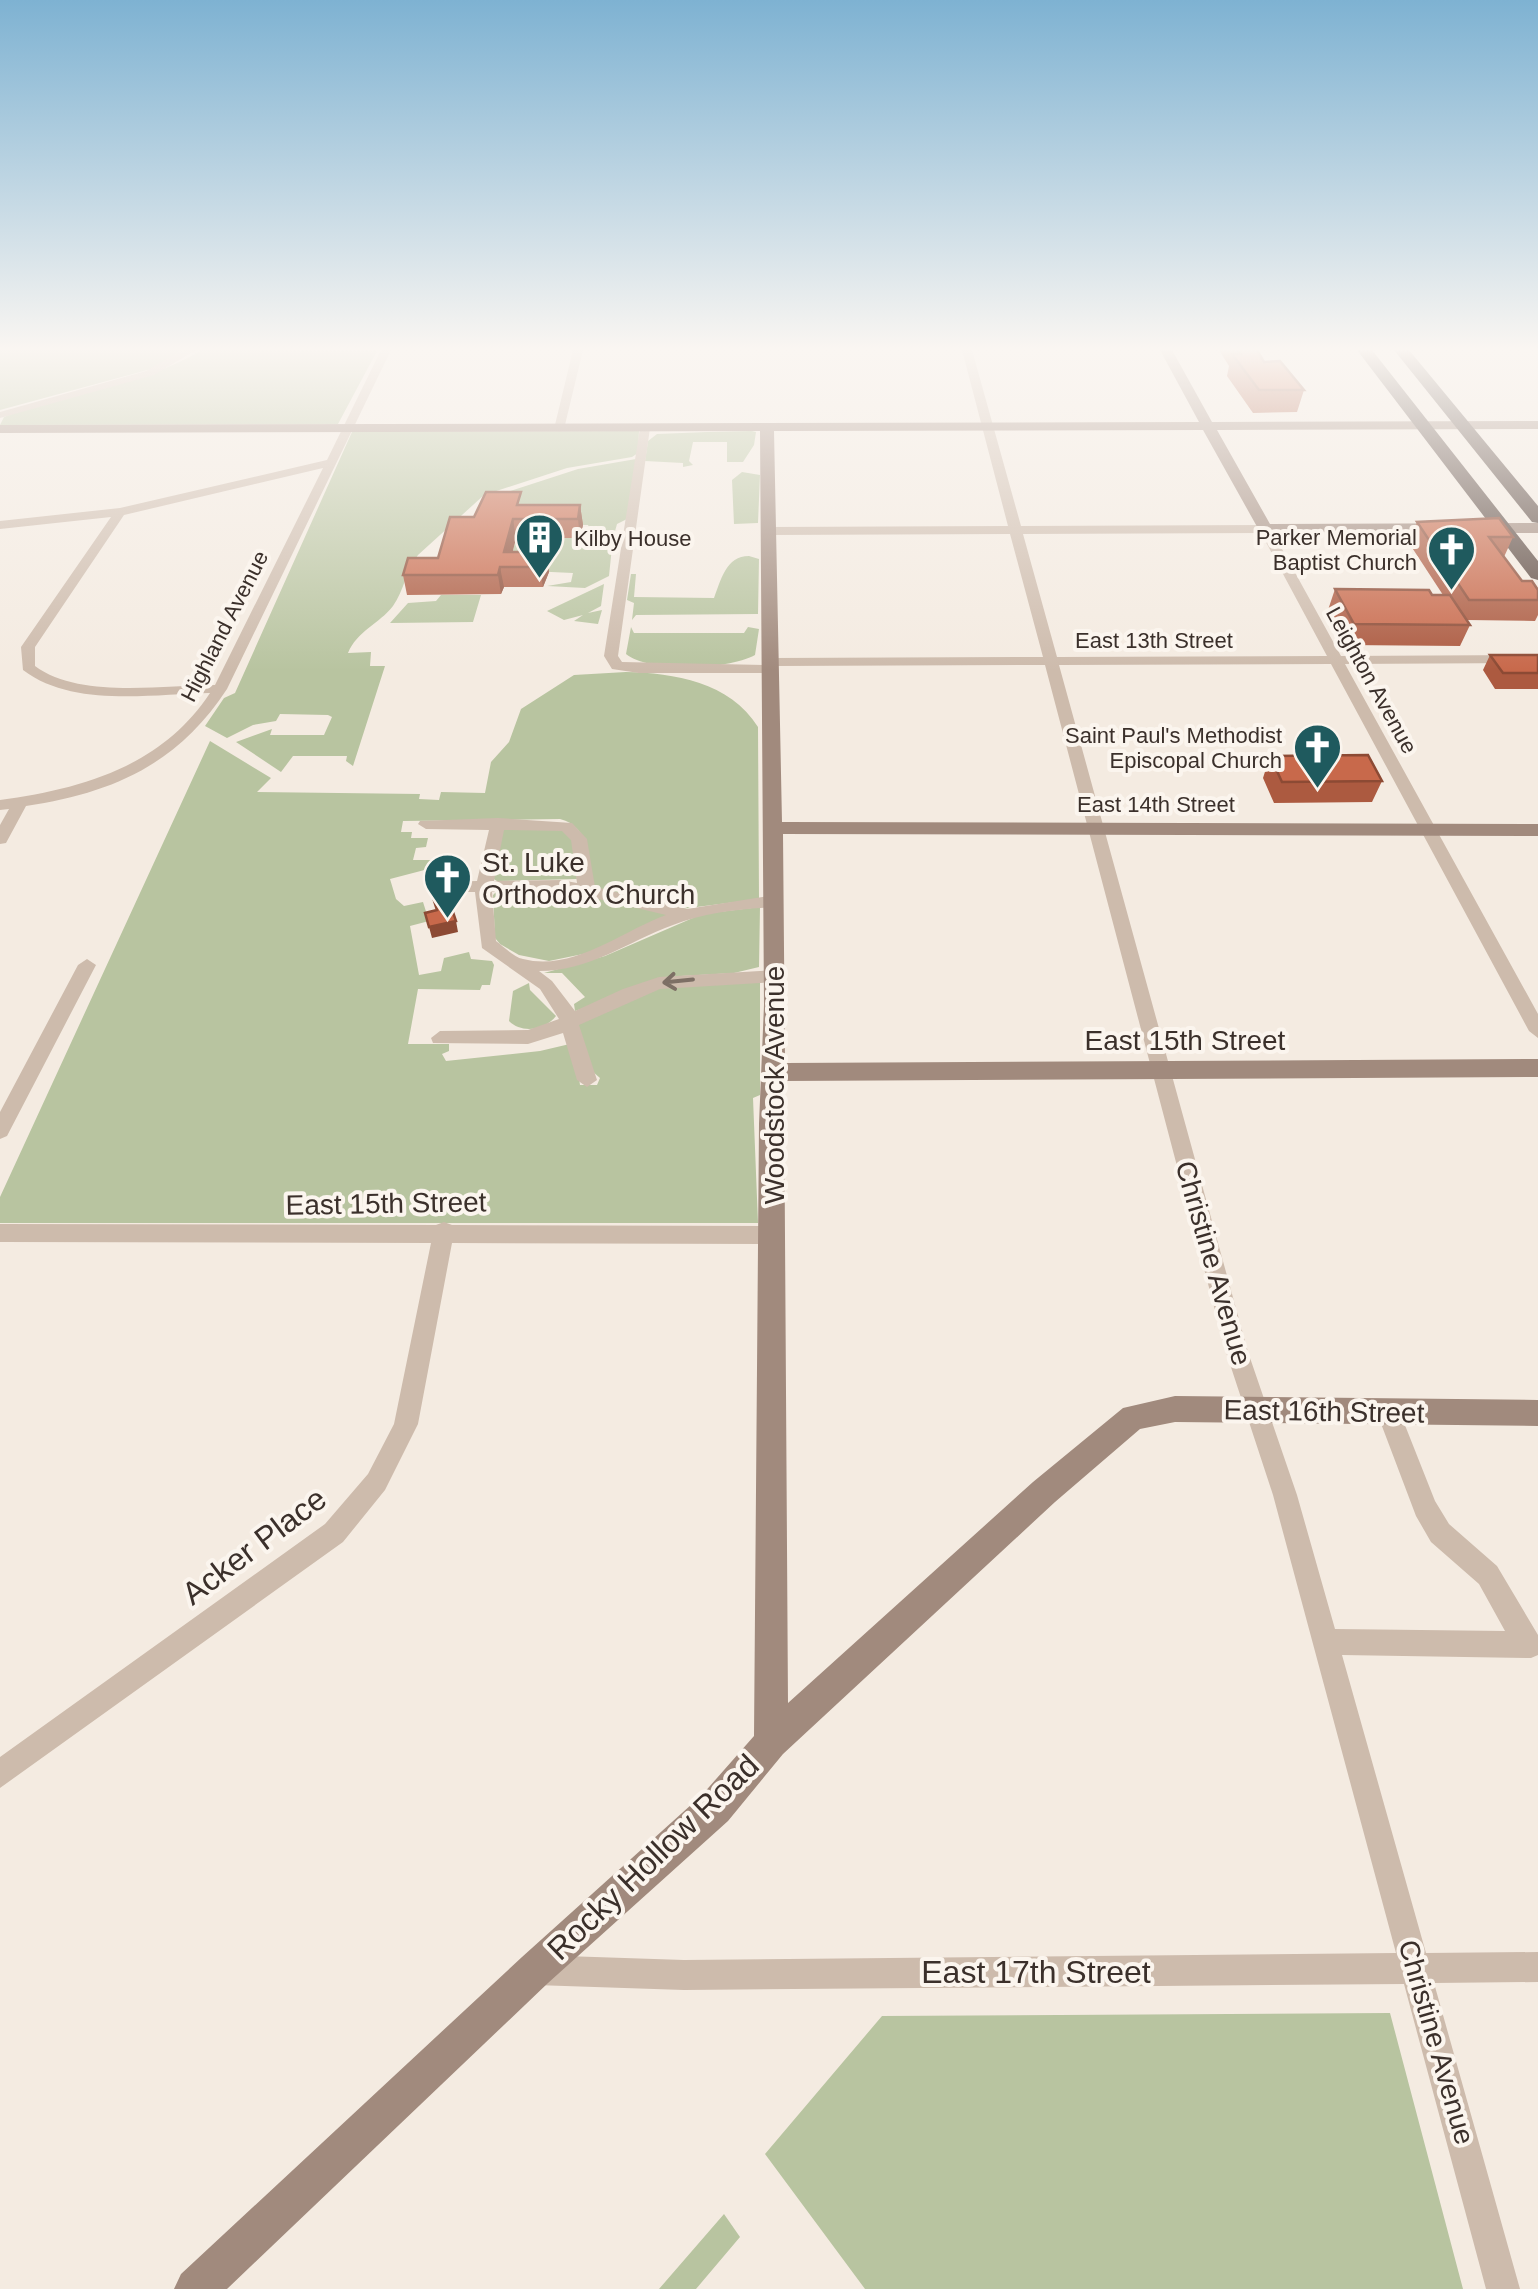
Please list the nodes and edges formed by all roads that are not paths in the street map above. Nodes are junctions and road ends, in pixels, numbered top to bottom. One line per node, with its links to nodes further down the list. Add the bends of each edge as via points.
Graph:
1 (331, 457): 8 (street, Highland Avenue)
2 (641, 457): 21 (street, East 13th Street, via 611,656 618,666 639,670)
3 (768, 457): 16 (street, Woodstock Avenue)
4 (996, 457): 15 (street, Christine Avenue)
5 (1225, 457): 14 (street, Leighton Avenue)
6 (1446, 457): 12 (highway)
7 (1488, 457): 10 (highway)
8 (328, 463): 9 (street); 22 (street, Highland Avenue)
9 (120, 512): 11 (street); 22 (street, via 28,647 28,667 71,688)
10 (1538, 518)
11 (0, 525)
12 (1502, 528): 13 (street); 14 (street); 17 (highway)
13 (1538, 528)
14 (1265, 529): 15 (street); 19 (street, Leighton Avenue)
15 (1016, 530): 16 (street); 20 (street, Christine Avenue)
16 (768, 531): 21 (street, Woodstock Avenue)
17 (1538, 574)
18 (1538, 659): 19 (street, East 13th Street)
19 (1335, 660): 20 (street, East 13th Street); 29 (street, Leighton Avenue)
20 (1050, 661): 21 (street, East 13th Street); 28 (street, Christine Avenue)
21 (771, 666): 27 (street, Woodstock Avenue)
22 (220, 689): 23 (street, Highland Avenue, via 188,736 165,752 114,777)
23 (20, 803): 24 (street, Highland Avenue); 31 (street)
24 (0, 805)
25 (498, 823): 26 (street); 32 (street); 34 (street, via 566,826 579,839)
26 (426, 824)
27 (774, 828): 28 (street, East 14th Street); 35 (street, Woodstock Avenue)
28 (1095, 829): 29 (street, East 14th Street); 44 (street, Christine Avenue)
29 (1429, 830): 30 (street, East 14th Street); 41 (street, Leighton Avenue)
30 (1538, 830)
31 (0, 839)
32 (483, 886): 33 (street); 34 (street, via 561,885); 38 (street, via 488,944)
33 (436, 887)
34 (586, 892): 36 (street)
35 (775, 902): 36 (street); 39 (street, Woodstock Avenue)
36 (688, 914): 38 (street, via 596,955)
37 (87, 965): 47 (street)
38 (522, 966): 40 (street, via 546,985)
39 (775, 976): 40 (street, one-way to 40, via 659,983); 45 (street, Woodstock Avenue)
40 (570, 1021): 42 (street, via 528,1037); 46 (street)
41 (1538, 1032)
42 (440, 1038)
43 (1538, 1068): 44 (street, East 15th Street)
44 (1159, 1070): 45 (street, East 15th Street); 51 (street, Christine Avenue)
45 (773, 1072): 50 (street, Woodstock Avenue)
46 (587, 1080)
47 (0, 1131)
48 (444, 1231): 49 (street, East 15th Street); 50 (street, East 15th Street); 58 (street, Acker Place, via 406,1424 372,1494 334,1532)
49 (0, 1233)
50 (772, 1234): 57 (street, Woodstock Avenue)
51 (1258, 1412): 52 (street, East 16th Street); 54 (street, East 16th Street, via 1175,1409 1133,1417); 55 (street, Christine Avenue)
52 (1389, 1412): 53 (street, East 16th Street); 56 (street, via 1440,1533 1488,1575)
53 (1538, 1413)
54 (1115, 1431): 57 (street, Rocky Hollow Road)
55 (1325, 1642): 56 (street); 60 (street, Christine Avenue)
56 (1531, 1645)
57 (772, 1742): 61 (street, Rocky Hollow Road, via 714,1808)
58 (0, 1774)
59 (1538, 1967): 60 (street, East 17th Street)
60 (1416, 1968): 61 (street, East 17th Street, via 684,1975); 63 (street, Christine Avenue)
61 (535, 1970): 62 (street, Rocky Hollow Road)
62 (196, 2289)
63 (1503, 2289)

